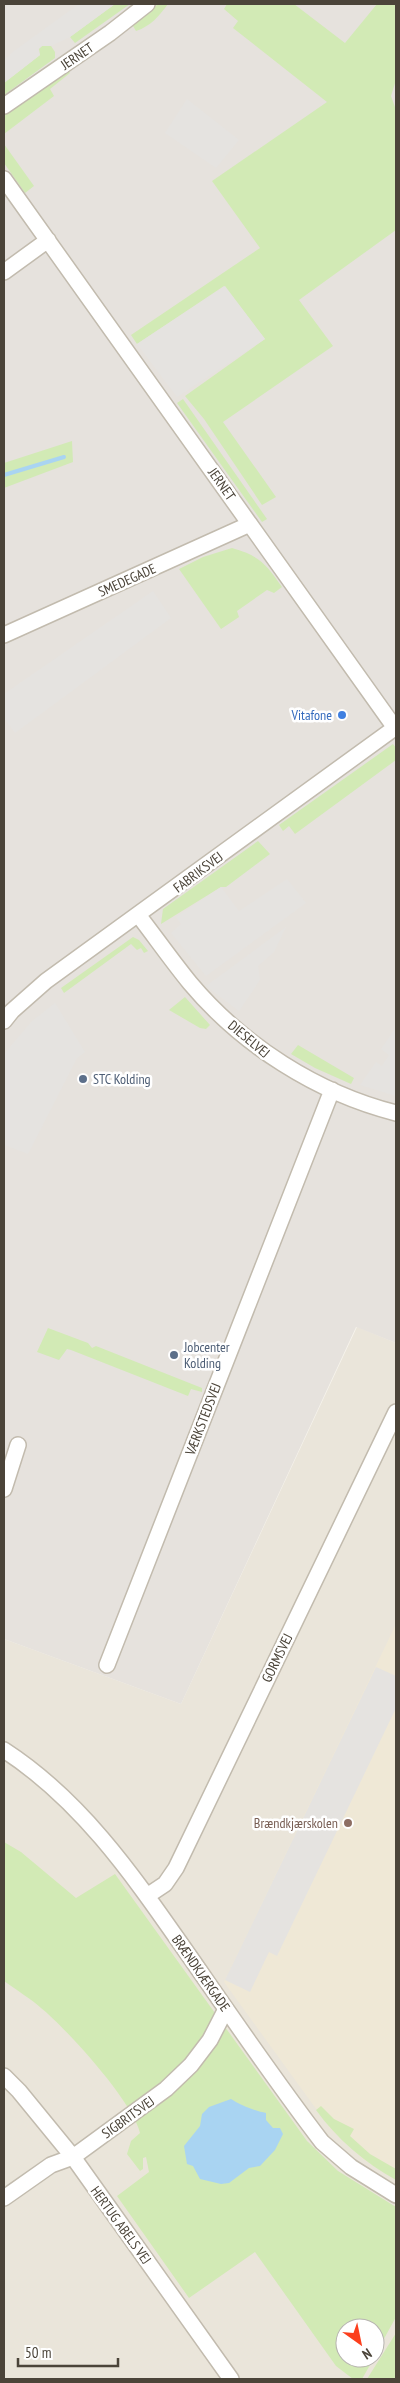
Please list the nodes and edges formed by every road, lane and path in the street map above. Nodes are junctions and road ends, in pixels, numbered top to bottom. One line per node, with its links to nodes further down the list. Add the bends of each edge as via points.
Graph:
1 (147, 4): 2 (street, JERNET)
2 (4, 106)
3 (4, 179): 4 (street, JERNET)
4 (48, 240): 5 (street); 6 (street, JERNET)
5 (4, 272)
6 (250, 524): 7 (street, SMEDEGADE); 8 (street, JERNET)
7 (4, 636)
8 (396, 728): 9 (street, FABRIKSVEJ)
9 (139, 916): 10 (street, FABRIKSVEJ, via 46,981); 11 (street, DIESELVEJ, via 190,984 229,1022 266,1055)
10 (4, 1021)
11 (332, 1090): 12 (street, DIESELVEJ, via 369,1106); 16 (street, VÆRKSTEDSVEJ)
12 (396, 1112)
13 (396, 1412): 18 (street, GORMSVEJ, via 176,1868 165,1884)
14 (18, 1445): 15 (street)
15 (4, 1489)
16 (107, 1665)
17 (4, 1750): 18 (street, BRÆNDKJÆRGADE, via 28,1765 92,1824)
18 (147, 1896): 19 (street, BRÆNDKJÆRGADE)
19 (226, 2009): 21 (street, SIGBRITSVEJ, via 210,2040 166,2090); 22 (street, BRÆNDKJÆRGADE, via 322,2142 350,2167)
20 (4, 2076): 21 (street, HERTUG ABELS VEJ)
21 (73, 2157): 23 (street, SIGBRITSVEJ, via 51,2166); 24 (street, HERTUG ABELS VEJ)
22 (396, 2195)
23 (4, 2198)
24 (231, 2379)

